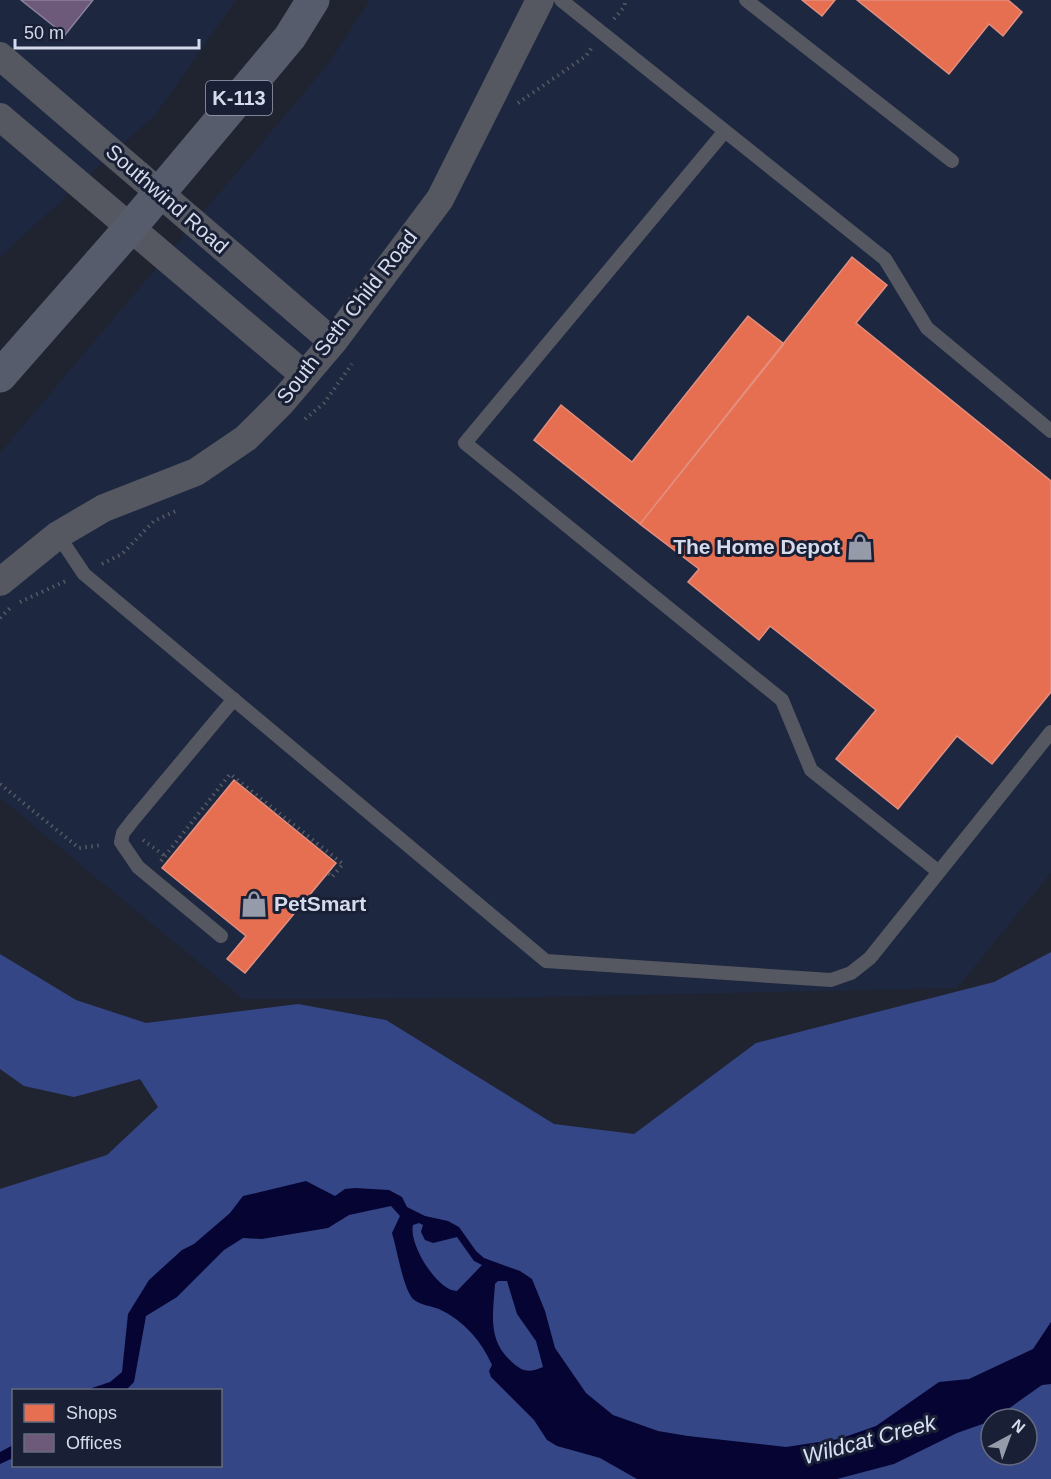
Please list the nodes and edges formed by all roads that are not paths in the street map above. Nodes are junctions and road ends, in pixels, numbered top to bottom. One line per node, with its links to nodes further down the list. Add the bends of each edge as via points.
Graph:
1 (313, 0): 9 (main road, K-113, via 290,37)
2 (540, 0): 11 (street, South Seth Child Road, via 440,199)
3 (561, 0): 7 (lane)
4 (746, 0): 8 (lane)
5 (0, 56): 9 (street, Southwind Road)
6 (0, 117): 10 (street)
7 (724, 131): 14 (lane, via 885,259 927,328); 19 (lane, via 465,443 782,700 811,770)
8 (952, 161)
9 (160, 192): 10 (main road, K-113); 11 (street, Southwind Road)
10 (130, 228): 12 (street); 13 (main road, K-113)
11 (333, 342): 12 (street, South Seth Child Road)
12 (304, 375): 15 (street, South Seth Child Road, via 246,438 196,472 104,508)
13 (0, 376)
14 (1051, 431)
15 (58, 535): 16 (street, South Seth Child Road); 17 (lane, via 84,574)
16 (0, 582)
17 (234, 699): 19 (lane, via 546,961 831,980 850,973 870,958); 20 (lane, via 123,832 121,842 138,867)
18 (1051, 732): 19 (lane)
19 (939, 872)
20 (221, 936)

